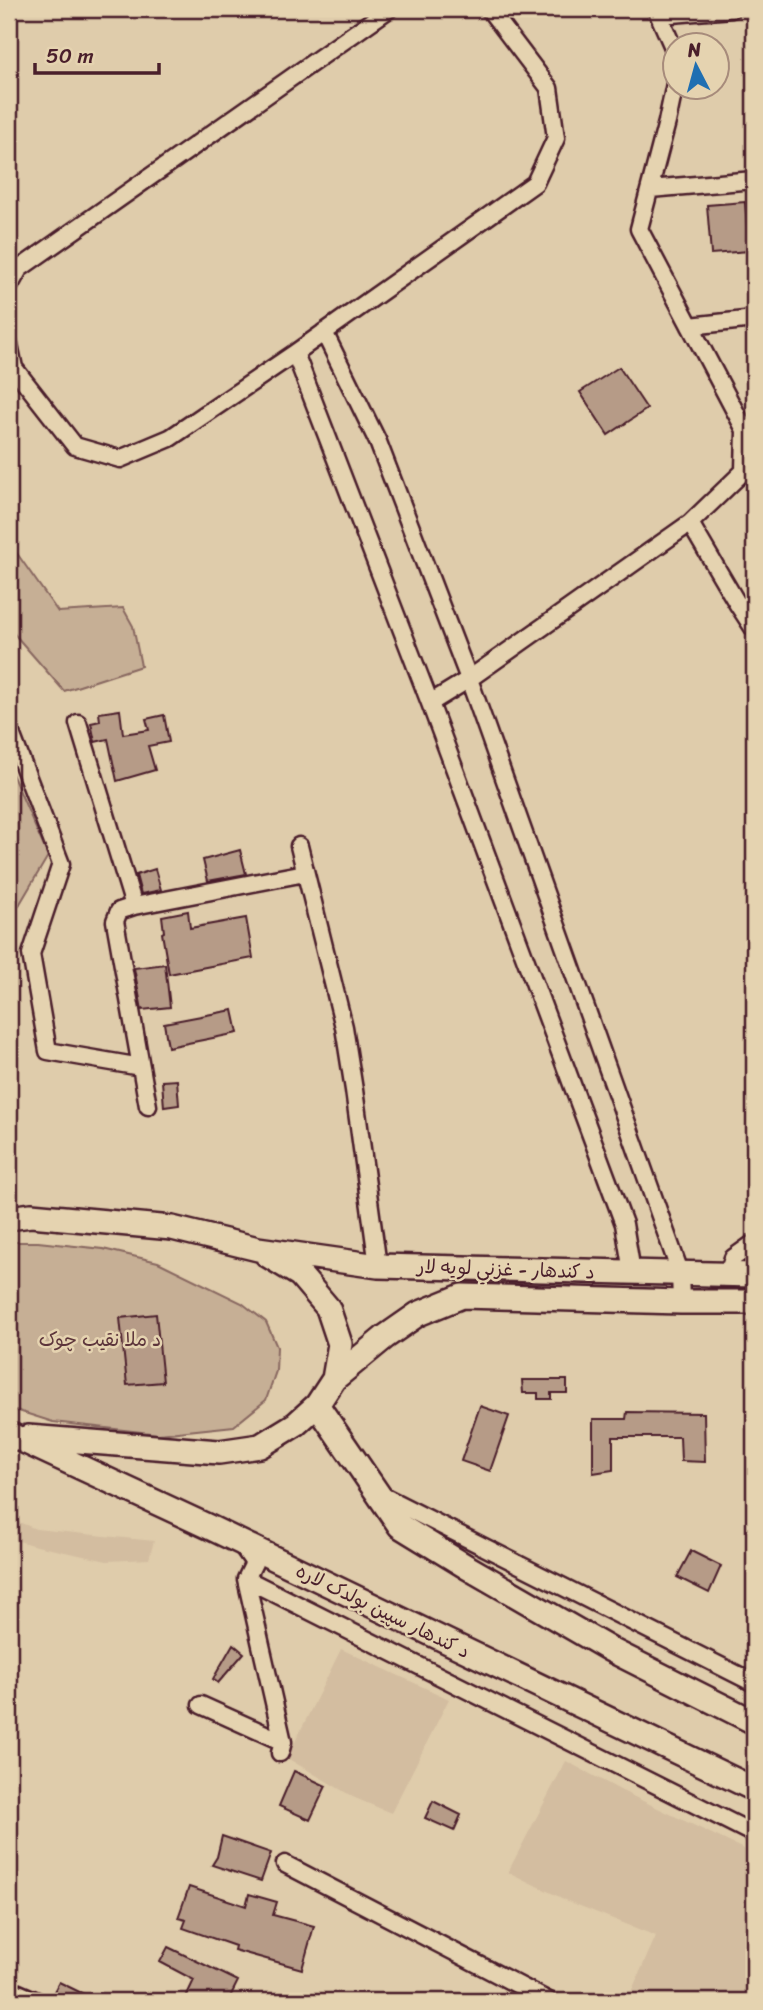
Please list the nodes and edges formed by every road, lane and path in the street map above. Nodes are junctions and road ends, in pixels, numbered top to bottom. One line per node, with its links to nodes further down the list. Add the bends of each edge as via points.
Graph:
1 (389, 9): 9 (street, via 19,269)
2 (489, 9): 12 (street, via 549,88 556,138 535,183)
3 (733, 9): 4 (street)
4 (658, 12): 5 (street)
5 (667, 32)
6 (671, 102): 8 (street)
7 (754, 180): 8 (street)
8 (650, 189): 11 (street, via 639,229)
9 (9, 287)
10 (754, 319): 11 (street)
11 (690, 326): 15 (street, via 745,430)
12 (324, 332): 14 (street); 18 (street, via 378,442)
13 (9, 344): 14 (street, via 14,368 75,446 120,459 170,438)
14 (295, 353): 19 (street)
15 (749, 473): 16 (street)
16 (690, 523): 17 (street); 18 (street)
17 (754, 629)
18 (469, 679): 19 (street); 32 (street)
19 (430, 703): 31 (street, via 624,1224)
20 (78, 723): 24 (street)
21 (9, 728): 25 (street, via 61,864 31,954 48,1051)
22 (299, 846): 23 (street)
23 (305, 873): 24 (street); 30 (street, via 344,1027)
24 (134, 905): 25 (street, via 120,911 115,921)
25 (141, 1067): 26 (street)
26 (148, 1107)
27 (9, 1218): 29 (highway, د کندهار - غزني لويه لار, via 31,1215 172,1228)
28 (754, 1243): 33 (street, via 733,1258)
29 (258, 1249): 30 (highway, د کندهار - غزني لويه لار); 37 (highway, د کندهار - غزني لويه لار, via 300,1275 328,1308 340,1344)
30 (378, 1266): 31 (highway, د کندهار - غزني لويه لار)
31 (632, 1272): 32 (highway, د کندهار - غزني لويه لار)
32 (680, 1272): 33 (highway, د کندهار - غزني لويه لار); 35 (street)
33 (728, 1274): 34 (highway, د کندهار - غزني لويه لار)
34 (754, 1275)
35 (681, 1302): 36 (highway, د کندهار - غزني لويه لار); 37 (highway, د کندهار - غزني لويه لار, via 462,1296 418,1314)
36 (754, 1302)
37 (334, 1378): 38 (highway, د کندهار - غزني لويه لار)
38 (317, 1405): 39 (highway, د کندهار - غزني لويه لار, via 260,1446 219,1452); 40 (highway)
39 (10, 1435): 41 (highway, د کندهار سپین بولدک لاره)
40 (377, 1493): 43 (street); 45 (highway, via 400,1526 467,1567 611,1650)
41 (239, 1541): 42 (street, via 254,1563); 46 (highway, د کندهار سپین بولدک لاره)
42 (246, 1579): 44 (street, via 281,1747); 47 (street)
43 (754, 1683)
44 (201, 1705)
45 (754, 1722)
46 (754, 1789)
47 (754, 1834)
48 (285, 1864): 51 (street)
49 (9, 1989): 50 (street)
50 (37, 2001)
51 (549, 2001)

